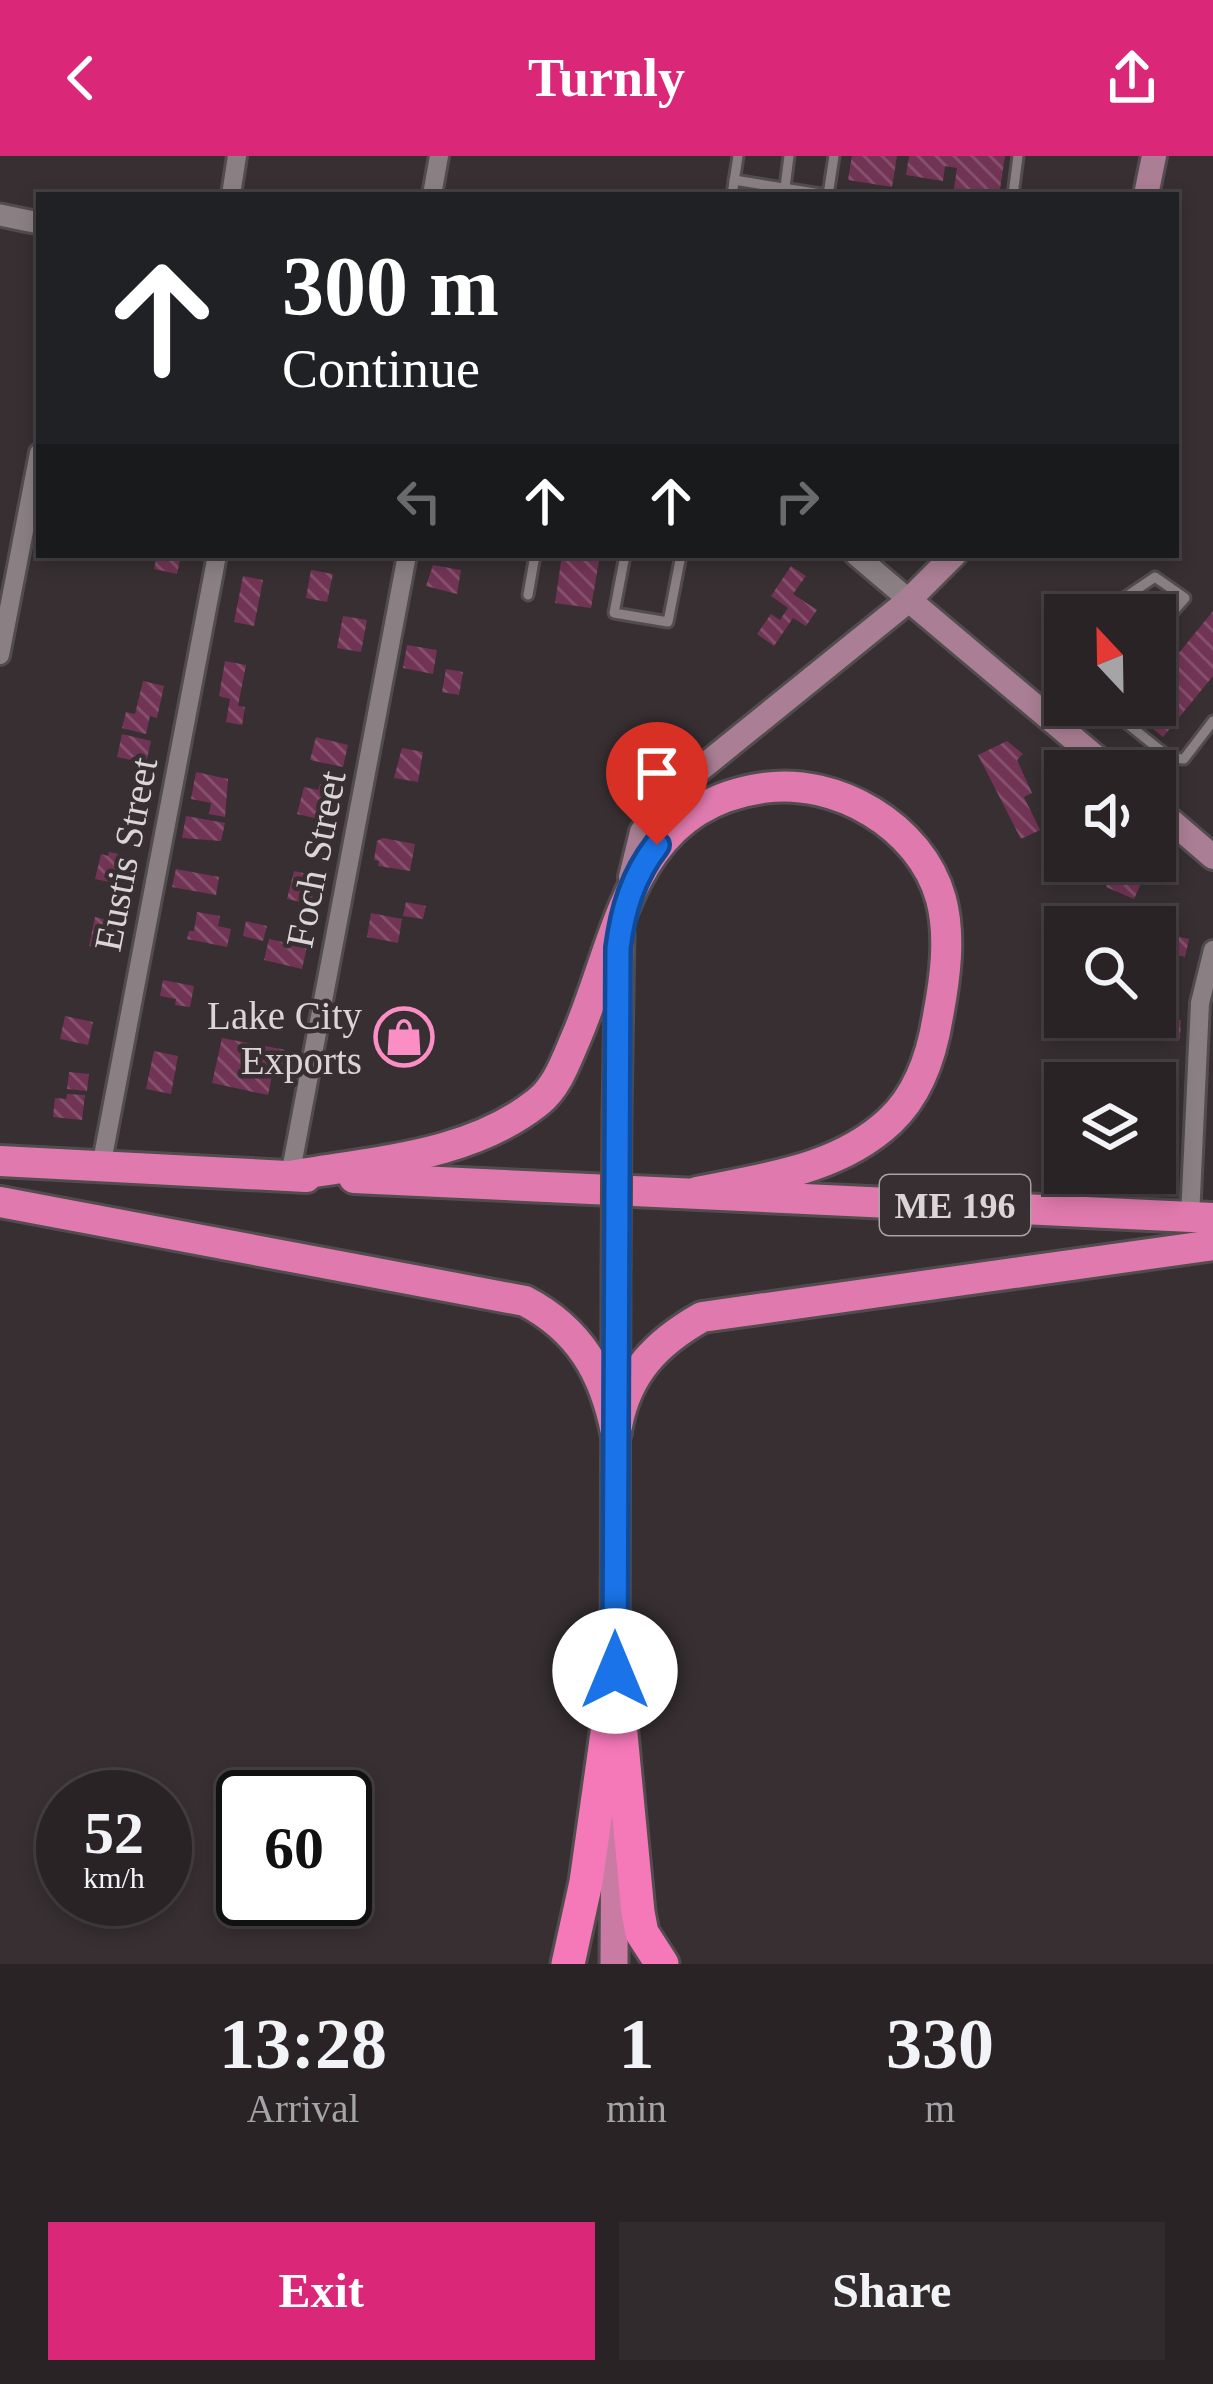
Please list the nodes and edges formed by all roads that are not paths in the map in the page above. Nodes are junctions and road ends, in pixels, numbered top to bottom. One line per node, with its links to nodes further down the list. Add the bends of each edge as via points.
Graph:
1 (237, 156): 9 (street)
2 (439, 156): 10 (street)
3 (738, 156): 8 (lane)
4 (789, 156): 12 (lane)
5 (834, 156): 13 (lane)
6 (1018, 156): 14 (lane)
7 (1154, 156): 15 (main road)
8 (734, 180): 11 (lane); 12 (lane)
9 (231, 192)
10 (433, 192)
11 (732, 192)
12 (784, 192)
13 (828, 192)
14 (1012, 192)
15 (1147, 192)
16 (0, 215): 17 (street)
17 (36, 222)
18 (36, 469): 30 (street)
19 (216, 558): 41 (street, Eustis Street)
20 (406, 558): 42 (street, Foch Street)
21 (534, 558): 27 (lane)
22 (625, 558): 23 (lane, via 614,614 668,622)
23 (680, 558)
24 (860, 558): 28 (street)
25 (952, 558): 28 (main road)
26 (1130, 594): 29 (lane, via 1155,577 1185,598)
27 (528, 595)
28 (909, 599): 32 (main road); 38 (main road, via 665,801 642,832)
29 (1176, 608)
30 (0, 655)
31 (1044, 707): 32 (lane)
32 (1041, 710): 35 (main road)
33 (1213, 721): 34 (lane, via 1184,759 1170,758)
34 (1130, 726)
35 (1088, 750)
36 (1176, 825): 37 (main road)
37 (1213, 856)
38 (625, 905): 42 (highway, via 590,1007 543,1098 501,1128 451,1147); 43 (highway, via 649,856 688,816 739,792 780,786 836,794 874,813 909,843 941,900 944,988 930,1056 908,1100 842,1154); 47 (main road, bridge, via 618,948)
39 (1213, 950): 45 (street, via 1200,1003)
40 (0, 1161): 41 (highway, ME 196)
41 (101, 1167): 42 (highway, ME 196)
42 (290, 1176): 43 (highway, ME 196)
43 (697, 1192): 45 (highway, ME 196)
44 (0, 1202): 47 (highway, via 525,1301 550,1314 588,1354)
45 (1202, 1218)
46 (1213, 1245): 47 (highway, via 702,1317 645,1358)
47 (616, 1432): 48 (main road)
48 (615, 1671): 49 (highway); 50 (main road); 51 (highway, via 638,1912)
49 (568, 1964)
50 (614, 1964)
51 (662, 1964)

